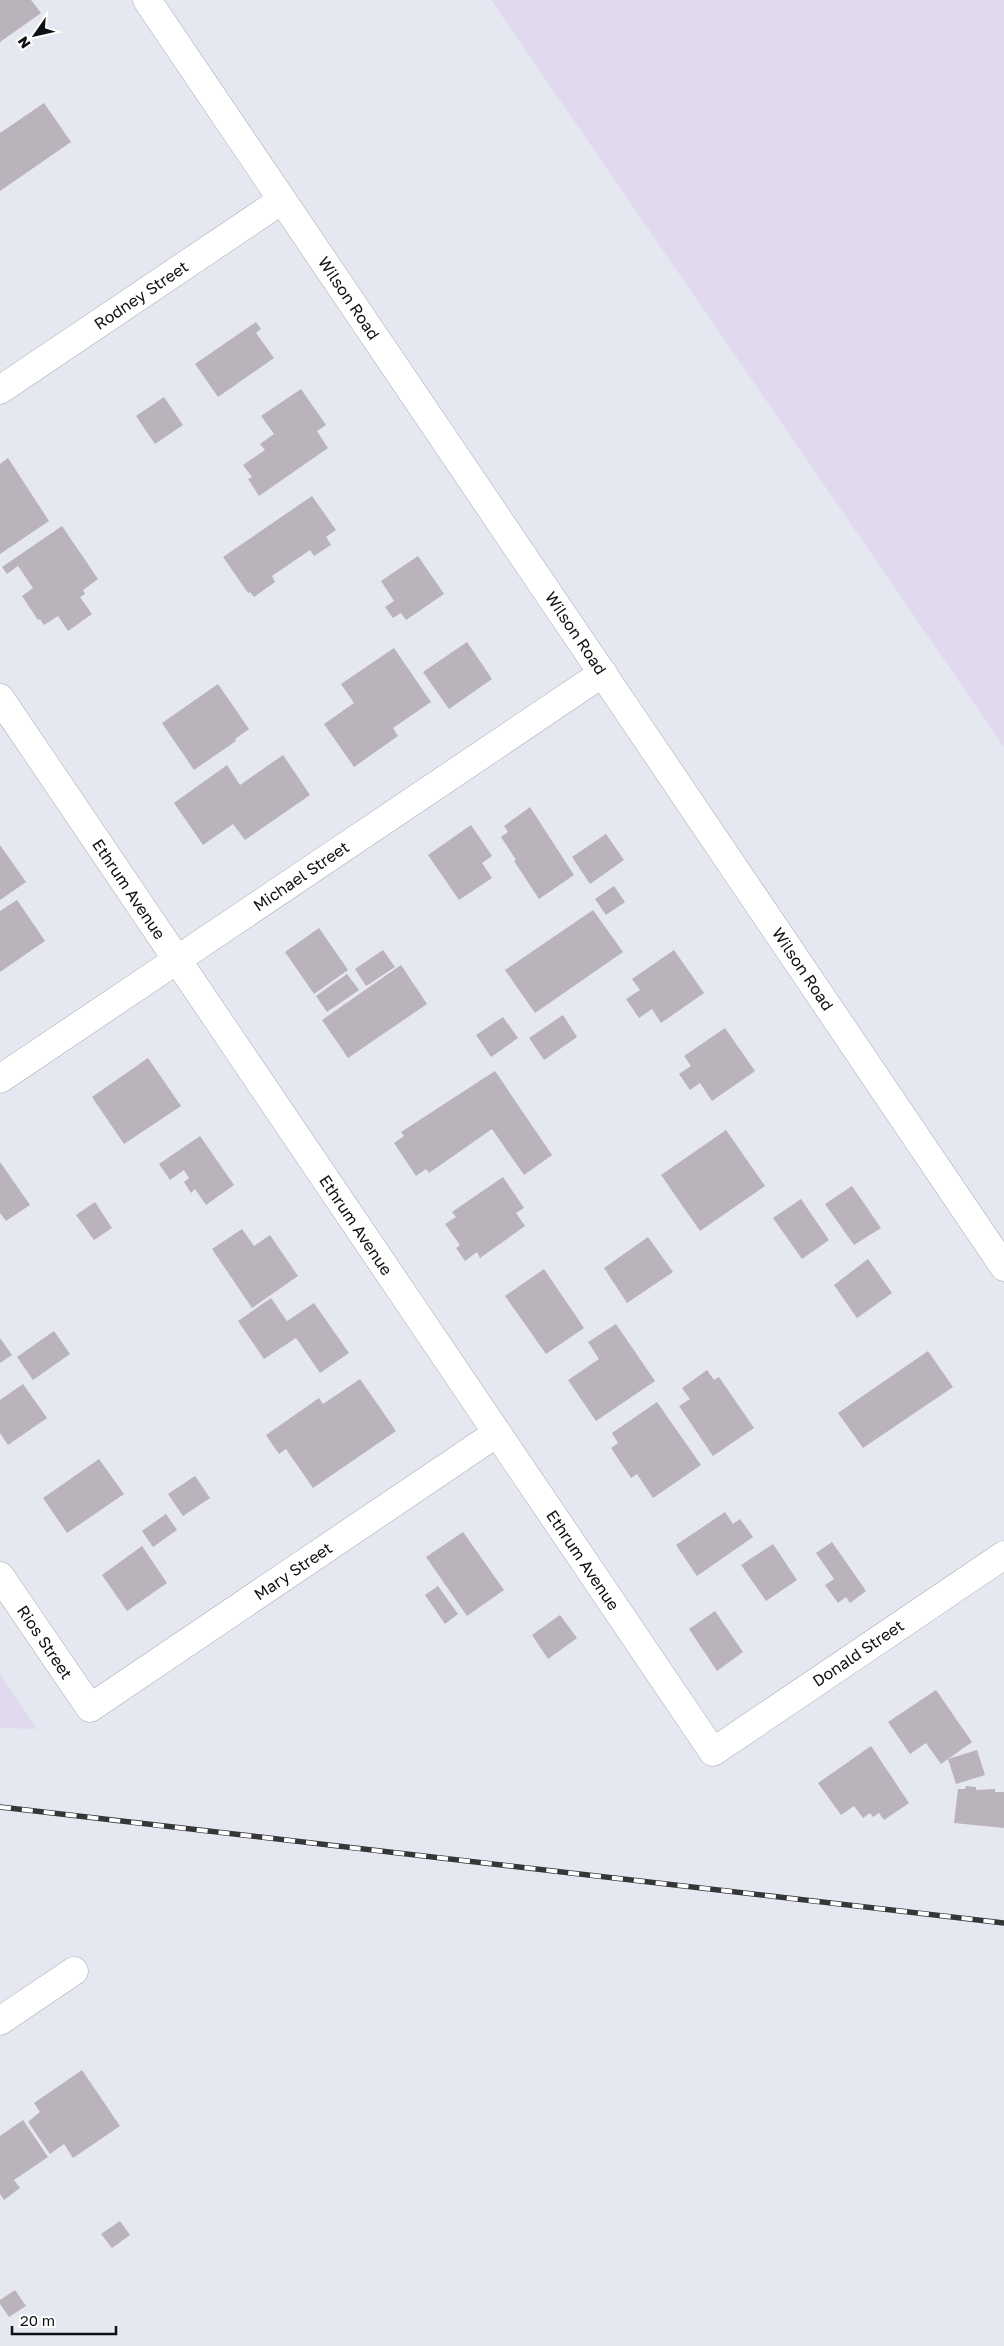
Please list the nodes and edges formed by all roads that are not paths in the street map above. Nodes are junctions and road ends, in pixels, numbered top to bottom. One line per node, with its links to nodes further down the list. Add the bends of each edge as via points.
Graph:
1 (147, 0): 2 (street, Wilson Road)
2 (282, 200): 3 (street, Rodney Street); 4 (street, Wilson Road)
3 (0, 390)
4 (603, 673): 6 (street, Michael Street); 8 (street, Wilson Road)
5 (0, 698): 6 (street, Ethrum Avenue)
6 (177, 960): 7 (street, Michael Street); 9 (street, Ethrum Avenue)
7 (0, 1079)
8 (1004, 1267)
9 (497, 1433): 12 (street, Mary Street); 13 (street, Ethrum Avenue)
10 (1004, 1555): 13 (street, Donald Street)
11 (0, 1576): 12 (street, Rios Street)
12 (90, 1708)
13 (713, 1752)
14 (74, 1971): 15 (street)
15 (0, 2021)

